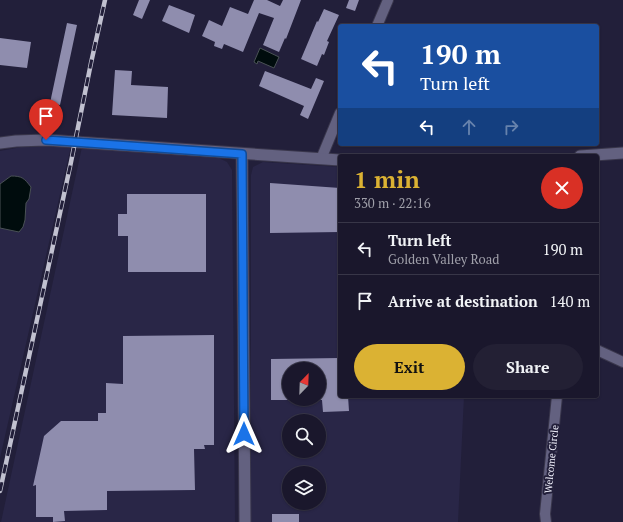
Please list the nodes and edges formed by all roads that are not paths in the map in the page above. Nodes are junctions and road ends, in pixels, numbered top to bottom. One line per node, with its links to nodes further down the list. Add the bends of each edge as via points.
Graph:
1 (388, 0): 2 (street)
2 (378, 24)
3 (338, 118): 8 (street)
4 (0, 143): 5 (street, via 46,140)
5 (242, 154): 8 (street); 13 (street)
6 (623, 154): 7 (street)
7 (599, 155)
8 (321, 159): 9 (street)
9 (338, 160)
10 (599, 351): 11 (street)
11 (623, 362)
12 (557, 398): 14 (street, Welcome Circle)
13 (245, 522)
14 (546, 522)

